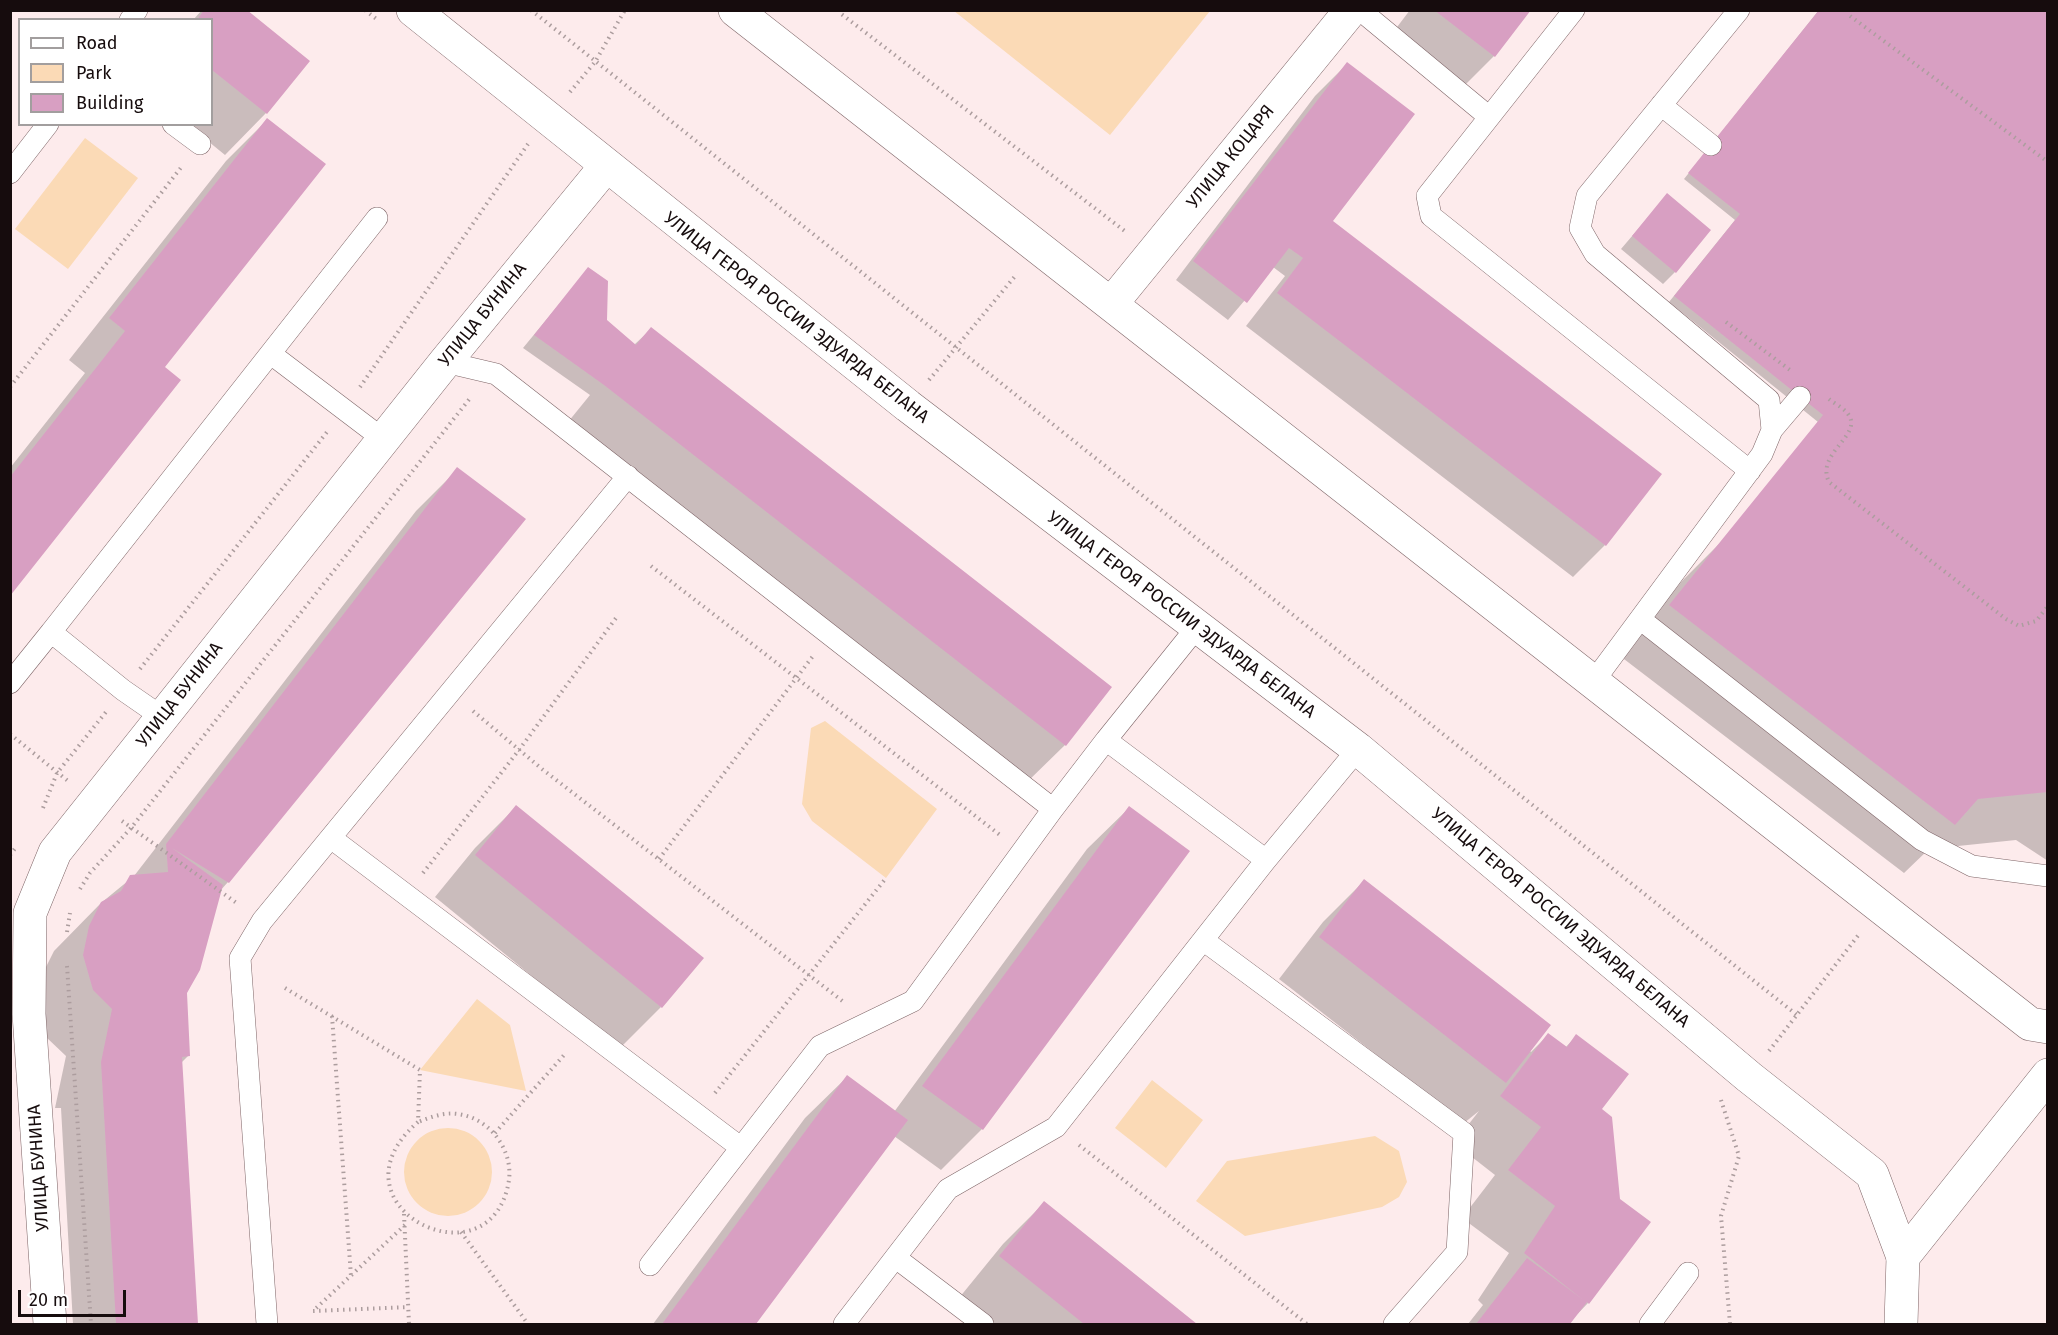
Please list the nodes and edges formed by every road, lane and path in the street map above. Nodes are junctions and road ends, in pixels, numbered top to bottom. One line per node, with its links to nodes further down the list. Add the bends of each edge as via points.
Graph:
1 (413, 10): 14 (street, УЛИЦА ГЕРОЯ РОССИИ ЭДУАРДА БЕЛАНА)
2 (531, 10): 11 (path)
3 (625, 10): 11 (path)
4 (735, 10): 23 (street)
5 (1351, 10): 24 (street, УЛИЦА КОЦАРЯ)
6 (1360, 10): 13 (lane)
7 (1574, 10): 13 (lane)
8 (1739, 10): 12 (lane)
9 (840, 11): 24 (path)
10 (1850, 16): 19 (path)
11 (595, 62): 14 (path); 27 (path)
12 (1661, 105): 18 (lane); 35 (lane, via 1587,196 1581,228 1595,254 1769,400)
13 (1488, 116): 37 (lane, via 1427,196 1431,216)
14 (548, 119): 21 (street, УЛИЦА ГЕРОЯ РОССИИ ЭДУАРДА БЕЛАНА); 34 (path)
15 (46, 126): 20 (lane)
16 (176, 126): 17 (lane)
17 (200, 144): 31 (path)
18 (1711, 145)
19 (2048, 162)
20 (13, 164)
21 (606, 166): 29 (street, УЛИЦА БУНИНА); 33 (street, УЛИЦА ГЕРОЯ РОССИИ ЭДУАРДА БЕЛАНА)
22 (377, 218): 28 (lane)
23 (1039, 246): 25 (street); 27 (path)
24 (1153, 253): 25 (street, УЛИЦА КОЦАРЯ)
25 (1112, 303): 47 (street)
26 (1717, 316): 30 (path)
27 (957, 347): 33 (path); 69 (path)
28 (272, 354): 34 (lane); 44 (lane)
29 (445, 362): 36 (street, УЛИЦА БУНИНА); 38 (lane, via 496,374)
30 (1792, 371)
31 (10, 387)
32 (1810, 394): 35 (lane); 40 (path, via 1848,413 1852,420 1851,429 1827,462 1825,473 1829,482 2006,620 2019,626 2036,621)
33 (908, 406): 43 (street, УЛИЦА ГЕРОЯ РОССИИ ЭДУАРДА БЕЛАНА)
34 (344, 411): 36 (lane); 49 (path)
35 (1772, 430): 37 (lane)
36 (383, 440): 50 (street, УЛИЦА БУНИНА)
37 (1750, 471): 42 (lane)
38 (628, 476): 45 (lane); 57 (lane)
39 (651, 566): 46 (path)
40 (2048, 606)
41 (616, 618): 63 (path)
42 (1640, 619): 47 (lane); 61 (lane, via 1922,840 1972,866)
43 (1197, 627): 52 (lane); 53 (street, УЛИЦА ГЕРОЯ РОССИИ ЭДУАРДА БЕЛАНА)
44 (51, 632): 48 (lane); 49 (lane)
45 (829, 634): 46 (path); 56 (lane)
46 (796, 678): 58 (path); 59 (path)
47 (1594, 681): 64 (street)
48 (10, 683)
49 (123, 690): 50 (lane); 54 (path)
50 (162, 717): 55 (street, УЛИЦА БУНИНА)
51 (10, 734): 54 (path)
52 (1106, 740): 56 (lane); 60 (lane)
53 (1358, 749): 60 (lane); 74 (street, УЛИЦА ГЕРОЯ РОССИИ ЭДУАРДА БЕЛАНА)
54 (57, 773): 55 (path)
55 (96, 801): 65 (path); 68 (street, УЛИЦА БУНИНА, via 55,852 30,914)
56 (1053, 809): 58 (lane)
57 (331, 838): 63 (lane); 65 (lane)
58 (1023, 852): 80 (lane, via 913,1001 820,1046)
59 (659, 859)
60 (1266, 860): 66 (lane)
61 (2048, 876)
62 (886, 878): 76 (path)
63 (406, 895): 76 (lane)
64 (1881, 907): 69 (path); 71 (street, via 2030,1024)
65 (262, 921): 91 (lane, via 240,958)
66 (1203, 940): 78 (lane); 97 (lane, via 1464,1133 1457,1252)
67 (285, 988): 70 (path)
68 (20, 1015): 90 (street, УЛИЦА БУНИНА)
69 (1797, 1015): 74 (path)
70 (332, 1016): 77 (path, via 420,1070); 88 (path)
71 (2048, 1027)
72 (564, 1055): 79 (path)
73 (2048, 1075): 84 (street)
74 (1749, 1077): 84 (street, УЛИЦА ГЕРОЯ РОССИИ ЭДУАРДА БЕЛАНА, via 1872,1174)
75 (1724, 1111): 99 (path, via 1739,1156 1721,1216)
76 (698, 1115): 80 (lane)
77 (418, 1122): 79 (path, via 438,1115 459,1114 478,1121); 81 (path, via 402,1136 389,1175 393,1195)
78 (1056, 1127): 85 (lane, via 948,1189); 96 (path)
79 (495, 1134): 83 (path, via 506,1151 510,1172 507,1192 497,1211 481,1225)
80 (740, 1146): 86 (lane)
81 (404, 1213): 82 (path); 83 (path, via 421,1226 440,1233)
82 (405, 1225): 88 (path); 89 (path)
83 (461, 1232): 93 (path)
84 (1904, 1257): 100 (street)
85 (896, 1258): 94 (lane); 95 (lane)
86 (650, 1265)
87 (1688, 1273): 98 (lane)
88 (351, 1276): 89 (path, via 313,1311)
89 (408, 1307): 92 (path)
90 (50, 1324)
91 (267, 1324)
92 (409, 1324)
93 (528, 1324)
94 (844, 1324)
95 (983, 1324)
96 (1307, 1324)
97 (1394, 1324)
98 (1650, 1324)
99 (1730, 1324)
100 (1901, 1324)

